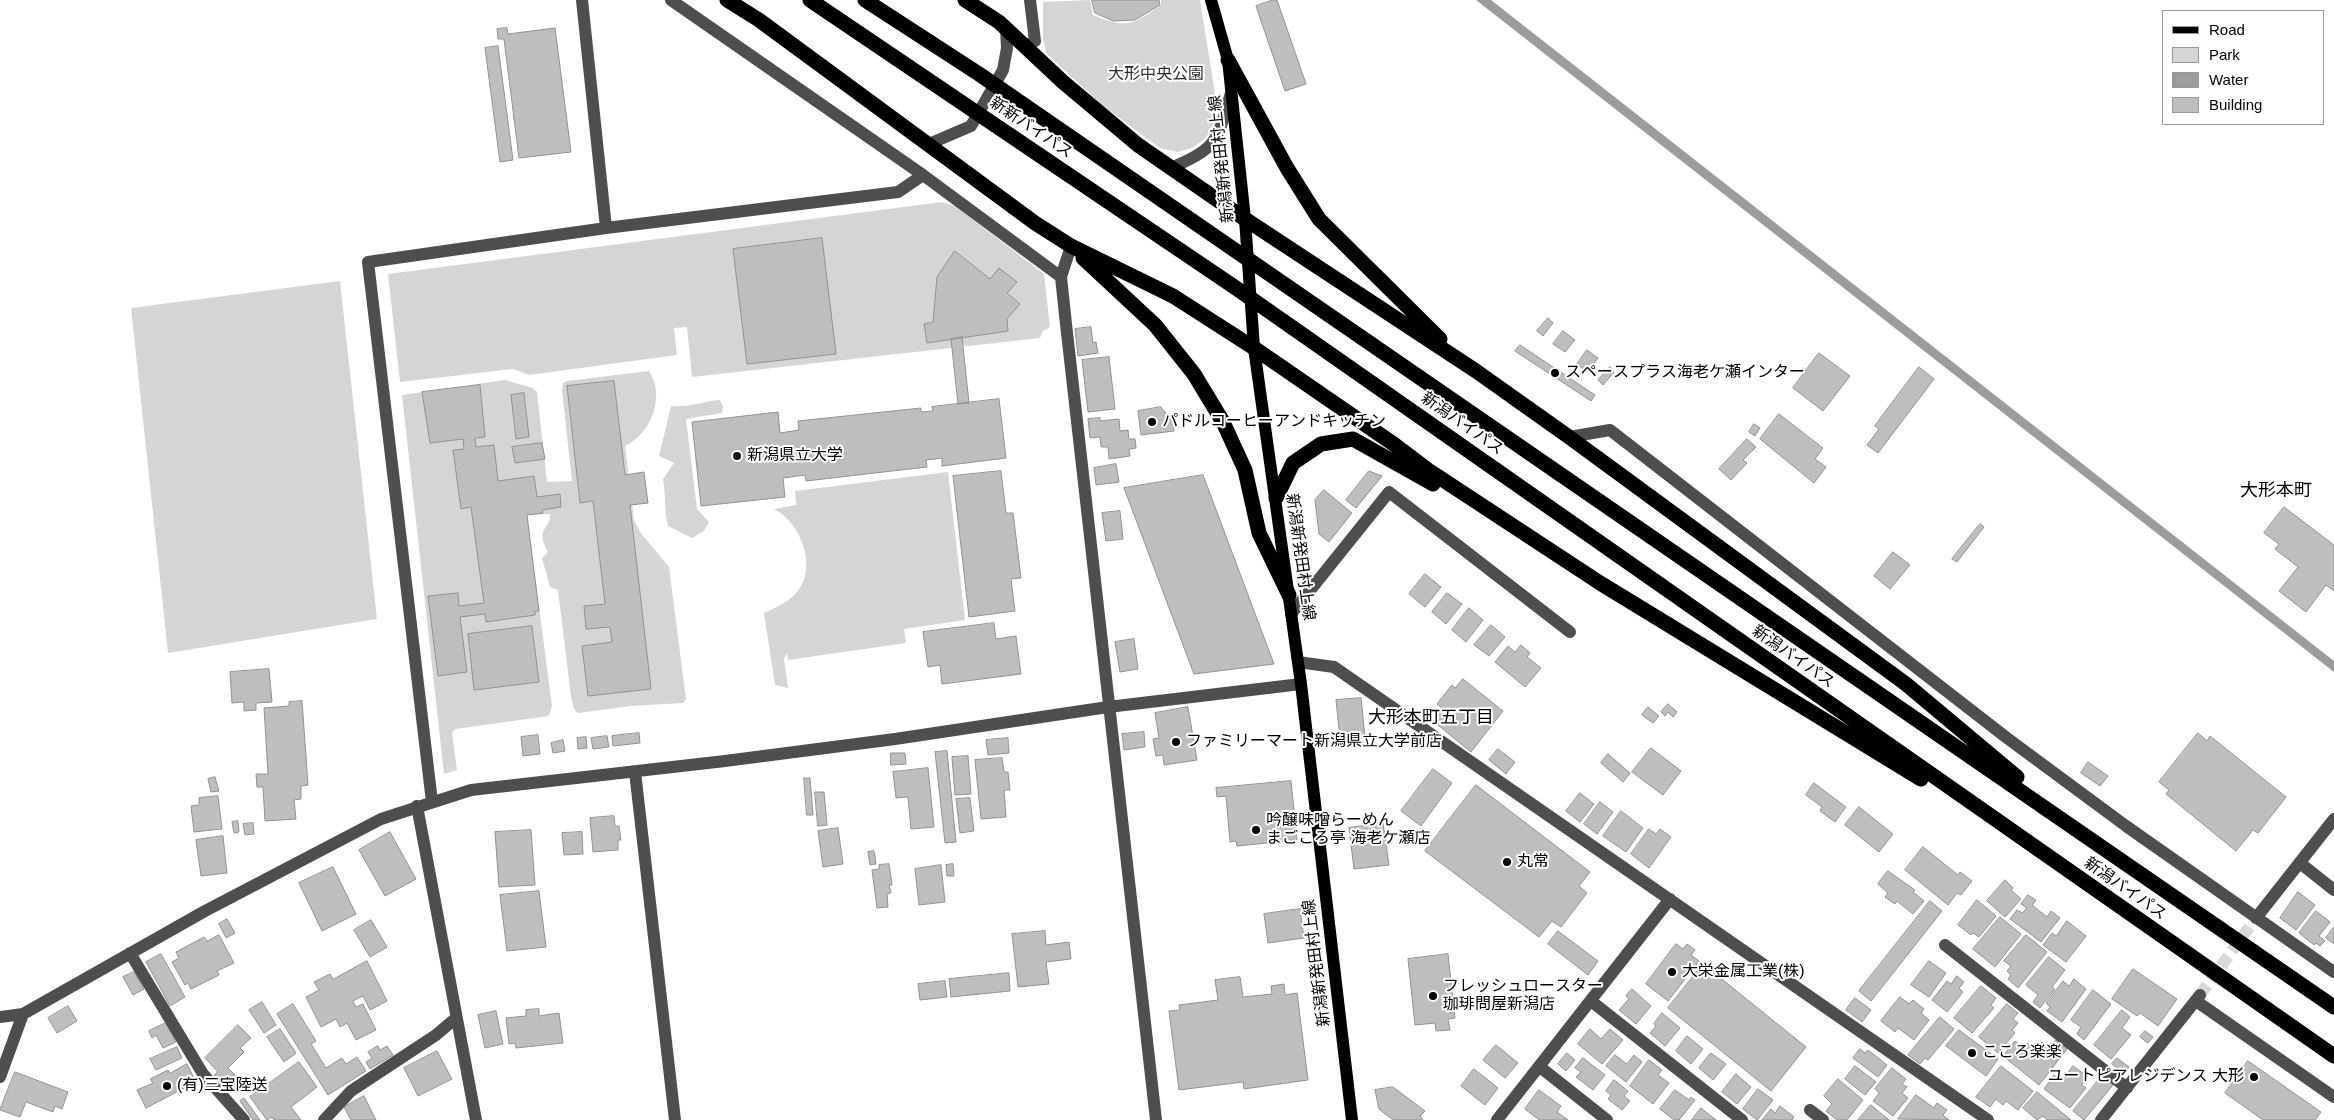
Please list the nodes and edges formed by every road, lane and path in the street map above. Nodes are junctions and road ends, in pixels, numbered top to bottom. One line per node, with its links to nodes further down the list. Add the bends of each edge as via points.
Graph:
1 (582, 0): 17 (street)
2 (671, 0): 15 (street)
3 (727, 0): 13 (highway)
4 (810, 0): 21 (highway, 新新バイパス)
5 (866, 0): 19 (highway, 新新バイパス)
6 (965, 0): 9 (highway)
7 (1030, 0): 10 (street, via 1035,41)
8 (1211, 0): 11 (main road, 新潟新発田村上線)
9 (1006, 28): 10 (highway); 13 (street, via 1003,70 971,126)
10 (1025, 46): 14 (highway, via 1063,82)
11 (1228, 60): 12 (main road, 新潟新発田村上線); 23 (highway, via 1319,219)
12 (1231, 93): 14 (street, via 1216,141 1194,159); 16 (main road, 新潟新発田村上線)
13 (929, 144): 18 (highway)
14 (1170, 168): 16 (highway)
15 (923, 175): 17 (street, via 898,192); 20 (street)
16 (1246, 219): 22 (main road, 新潟新発田村上線); 23 (highway)
17 (606, 228): 34 (street, via 368,262)
18 (1071, 246): 20 (street); 22 (highway, via 1173,296); 27 (highway, via 1155,325 1194,374 1224,422 1245,470 1259,533)
19 (1241, 254): 37 (highway, 新潟バイパス)
20 (1061, 277): 32 (street)
21 (1233, 286): 38 (highway, 新潟バイパス)
22 (1254, 348): 25 (main road, 新潟新発田村上線); 26 (highway, via 1428,470)
23 (1468, 366): 24 (highway)
24 (1569, 436): 37 (highway, via 1906,684); 42 (street, via 1610,430 2007,738)
25 (1276, 498): 26 (highway, via 1294,463 1322,444 1353,439); 27 (main road, 新潟新発田村上線)
26 (1560, 557): 38 (highway)
27 (1289, 595): 28 (main road, 新潟新発田村上線)
28 (1292, 614): 29 (street, via 1389,492); 30 (main road, 新潟新発田村上線)
29 (1570, 632)
30 (1298, 662): 31 (main road, 新潟新発田村上線); 41 (street, via 1334,667)
31 (1301, 684): 32 (street); 62 (main road, 新潟新発田村上線)
32 (1108, 707): 33 (street, via 895,739); 61 (street)
33 (635, 772): 34 (street, via 471,790); 60 (street)
34 (432, 802): 35 (street)
35 (417, 806): 44 (street, via 381,819); 50 (street)
36 (2334, 819): 39 (street)
37 (2081, 831): 47 (highway, 新潟バイパス)
38 (2040, 851): 51 (highway, 新潟バイパス)
39 (2300, 863): 40 (street); 42 (street)
40 (2334, 890)
41 (1670, 899): 46 (street); 67 (street)
42 (2256, 918): 45 (street)
43 (1945, 946): 54 (street)
44 (130, 953): 48 (street); 57 (street, via 203,1074)
45 (2334, 972)
46 (1591, 1001): 52 (street); 65 (street)
47 (2334, 1007)
48 (23, 1014): 49 (street); 53 (street)
49 (0, 1017)
50 (456, 1018): 58 (street, via 436,1035 351,1091); 59 (street)
51 (2334, 1056)
52 (1540, 1068): 63 (street); 64 (street)
53 (0, 1077)
54 (2127, 1088): 55 (street, via 2198,998); 68 (street)
55 (2334, 1097)
56 (1810, 1110): 66 (street)
57 (244, 1120)
58 (324, 1120)
59 (476, 1120)
60 (675, 1120)
61 (1156, 1120)
62 (1352, 1120)
63 (1497, 1120)
64 (1607, 1120)
65 (1742, 1120)
66 (1823, 1120)
67 (1988, 1120)
68 (2101, 1120)

